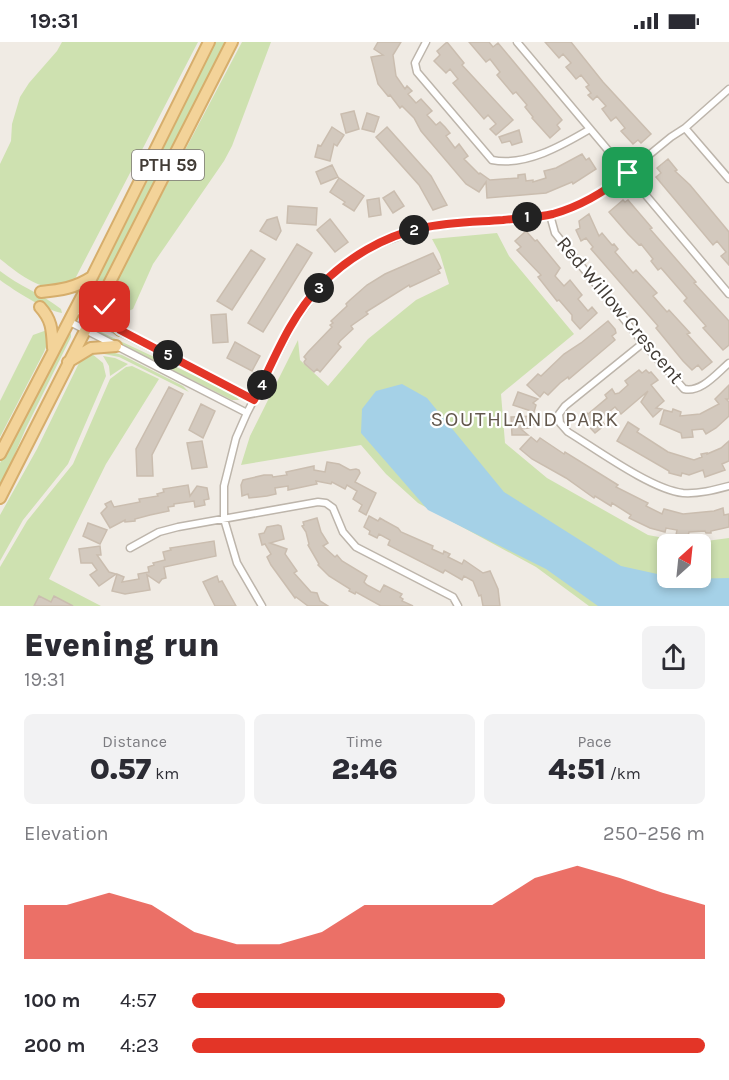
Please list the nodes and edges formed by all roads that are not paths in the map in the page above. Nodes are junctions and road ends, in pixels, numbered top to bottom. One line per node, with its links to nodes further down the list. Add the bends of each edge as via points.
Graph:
1 (209, 42): 11 (main road, PTH 59)
2 (232, 42): 12 (main road, PTH 59)
3 (426, 42): 7 (street, via 415,63 417,72 492,160 540,155)
4 (517, 42): 7 (street)
5 (729, 89): 6 (street)
6 (685, 128): 8 (street); 9 (street)
7 (590, 129): 8 (street)
8 (628, 173): 10 (street, via 585,201); 14 (street)
9 (729, 179)
10 (550, 215): 21 (street, Red Willow Crescent, via 555,232); 26 (street, via 421,228 353,258 336,270 304,306)
11 (92, 277): 13 (main road, via 77,287); 16 (main road, PTH 59)
12 (105, 290): 17 (main road, PTH 59); 20 (main road, via 107,313)
13 (41, 292)
14 (729, 294)
15 (40, 307): 23 (main road, via 50,318)
16 (75, 309): 17 (street); 18 (main road, PTH 59)
17 (91, 317): 19 (main road, PTH 59); 20 (street)
18 (68, 321): 19 (street); 23 (main road, PTH 59)
19 (84, 330): 22 (street); 24 (main road, PTH 59)
20 (120, 330): 26 (street)
21 (643, 343): 25 (street, Red Willow Crescent, via 684,389 692,391); 29 (street, via 565,406 560,423 568,432 652,483 681,493 707,493)
22 (116, 346): 24 (main road, via 91,348); 27 (street)
23 (53, 350): 28 (main road, PTH 59)
24 (68, 362): 30 (main road, PTH 59)
25 (729, 363)
26 (254, 400): 27 (street)
27 (247, 413): 31 (street, via 224,486)
28 (0, 454)
29 (729, 486)
30 (0, 498)
31 (224, 519): 32 (street, via 159,532); 33 (street, via 237,563); 34 (street, via 326,503 356,547 453,597)
32 (130, 548)
33 (262, 606)
34 (458, 606)

